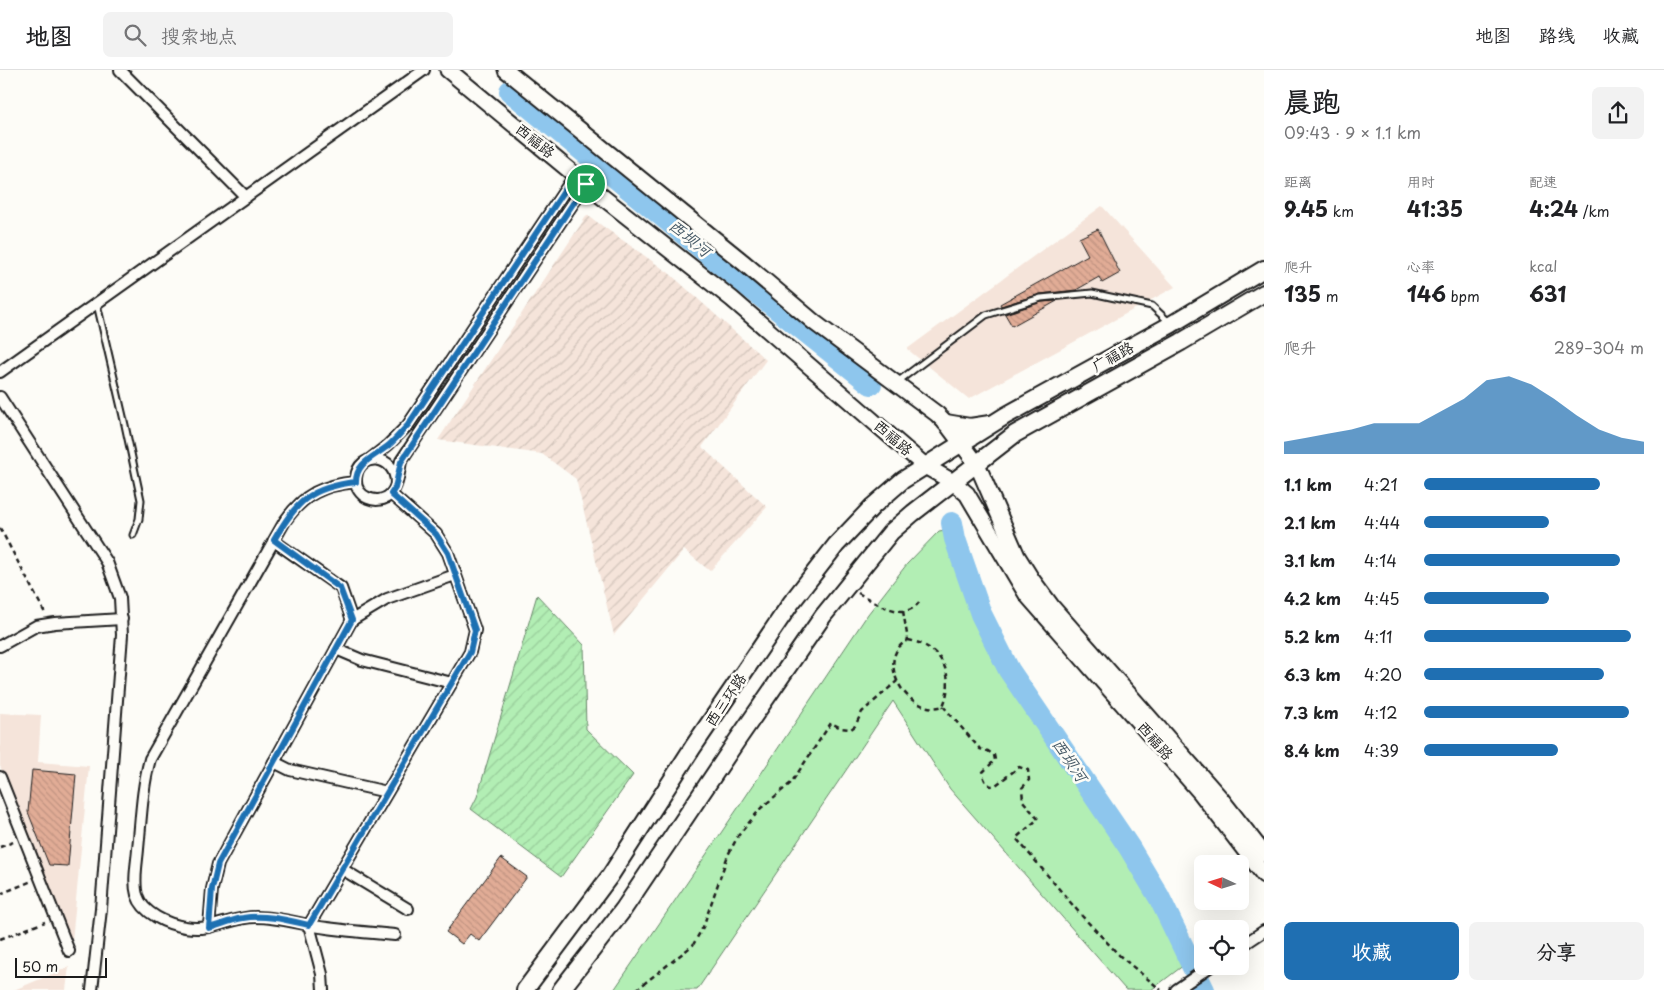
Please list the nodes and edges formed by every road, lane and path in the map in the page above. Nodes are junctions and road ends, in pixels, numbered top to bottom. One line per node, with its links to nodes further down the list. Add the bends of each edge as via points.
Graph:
1 (120, 70): 6 (street)
2 (424, 70): 6 (street)
3 (448, 70): 5 (main road, 西福路)
4 (506, 70): 12 (main road, 西福路, via 816,323)
5 (581, 180): 17 (street, via 408,425); 19 (main road, 西福路, via 732,299); 22 (street, via 401,462)
6 (246, 197): 9 (street)
7 (1264, 269): 10 (main road, 广福路)
8 (1264, 292): 18 (main road, 广福路, via 1015,434)
9 (97, 303): 11 (street); 25 (lane, via 140,500 139,519)
10 (1172, 324): 12 (lane, via 1152,306 1092,293 1041,298 986,315); 15 (main road, 广福路)
11 (0, 372)
12 (896, 383): 14 (main road, 西福路)
13 (0, 397): 31 (street, via 107,562 120,598)
14 (946, 423): 15 (main road, via 970,427); 16 (main road, 西福路)
15 (995, 423): 16 (main road, 广福路)
16 (962, 444): 18 (main road, 西福路); 19 (main road, 西三环路)
17 (365, 462): 20 (street, via 358,471); 22 (street, via 376,459 387,462 395,471)
18 (977, 464): 21 (main road, 广福路); 45 (main road, 西福路, via 1017,556 1032,580 1221,799)
19 (925, 466): 21 (main road, 西福路); 59 (main road, 西三环路, via 873,506 836,545 791,603 610,876)
20 (356, 482): 23 (street, via 360,492 369,499 381,500); 26 (street, via 324,488 308,496 295,507)
21 (954, 482): 28 (main road, 西三环路, via 891,532); 47 (main road, 西福路, via 967,494 1026,595 1200,792)
22 (396, 483): 23 (street)
23 (391, 494): 27 (street, via 436,534 448,553)
24 (0, 528): 33 (path)
25 (133, 535)
26 (274, 540): 32 (street, via 340,588); 53 (street, via 150,759 145,776 137,895 146,910 162,920 185,927)
27 (455, 575): 32 (street, via 387,599); 38 (street, via 475,630 470,652)
28 (845, 587): 30 (path, via 892,610); 65 (main road, 西三环路, via 623,910)
29 (921, 599): 30 (path, via 913,609)
30 (903, 611): 34 (path)
31 (122, 619): 33 (street); 61 (street)
32 (352, 620): 36 (street)
33 (51, 624): 35 (street, via 36,626)
34 (908, 640): 37 (path, via 900,644 896,652 894,669); 39 (path, via 924,645 943,663 948,680)
35 (0, 646)
36 (336, 649): 38 (street, via 362,660); 40 (street)
37 (897, 681): 39 (path, via 904,693 918,704 935,709); 66 (path, via 862,712 851,729 831,723 791,783 761,808 738,836 694,945)
38 (452, 683): 42 (street)
39 (943, 706): 67 (path, via 980,749 994,755 995,760 983,772 987,783 996,785 1019,767 1028,770 1029,780 1022,788 1023,801 1038,819 1016,838 1120,956)
40 (274, 762): 42 (street, via 290,770); 53 (street, via 218,864)
41 (0, 777): 43 (street)
42 (387, 792): 46 (street)
43 (24, 838): 44 (path); 48 (street)
44 (0, 847)
45 (1264, 854)
46 (342, 869): 50 (street); 52 (street)
47 (1264, 875)
48 (40, 878): 49 (path); 51 (street)
49 (0, 894)
50 (408, 909)
51 (56, 918): 56 (path); 58 (street)
52 (309, 925): 53 (street, via 255,917); 55 (street); 62 (street)
53 (209, 928)
54 (1264, 931): 57 (street)
55 (395, 935)
56 (0, 939)
57 (1249, 941)
58 (69, 950)
59 (536, 974): 63 (street); 64 (main road, 西三环路)
60 (1198, 975): 68 (street)
61 (92, 990)
62 (323, 990)
63 (520, 990)
64 (525, 990)
65 (561, 990)
66 (636, 990)
67 (1161, 990)
68 (1176, 990)

